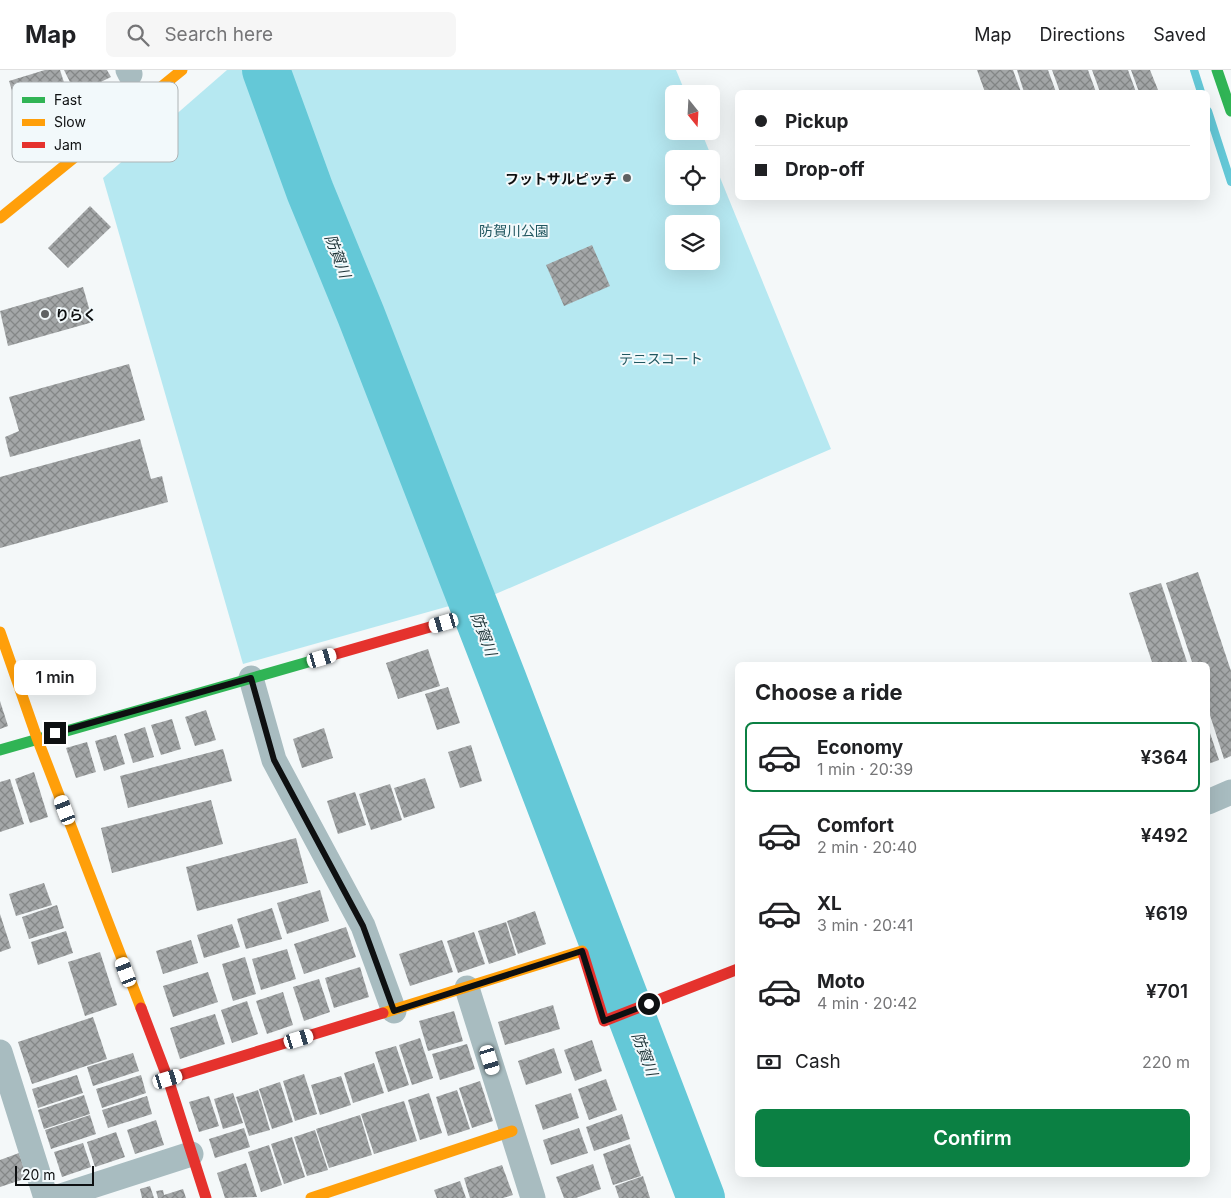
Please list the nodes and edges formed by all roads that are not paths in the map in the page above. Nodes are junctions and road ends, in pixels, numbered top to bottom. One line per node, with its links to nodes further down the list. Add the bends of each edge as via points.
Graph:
1 (182, 70): 3 (main road)
2 (1217, 70): 4 (main road)
3 (167, 82)
4 (1231, 111)
5 (69, 162): 6 (main road)
6 (0, 218)
7 (444, 623): 9 (main road)
8 (0, 632): 10 (main road)
9 (251, 678): 10 (main road); 16 (street, via 274,760 363,926)
10 (37, 738): 11 (main road); 18 (main road)
11 (0, 750)
12 (1231, 792): 13 (street)
13 (1210, 801)
14 (735, 970): 15 (main road, via 604,1021 582,951)
15 (467, 988): 16 (main road); 19 (street)
16 (394, 1011): 18 (main road)
17 (0, 1052): 21 (street)
18 (168, 1079): 20 (main road)
19 (512, 1132): 24 (main road); 25 (street)
20 (191, 1154): 22 (street); 23 (main road)
21 (46, 1198)
22 (56, 1198)
23 (206, 1198)
24 (311, 1198)
25 (533, 1198)

